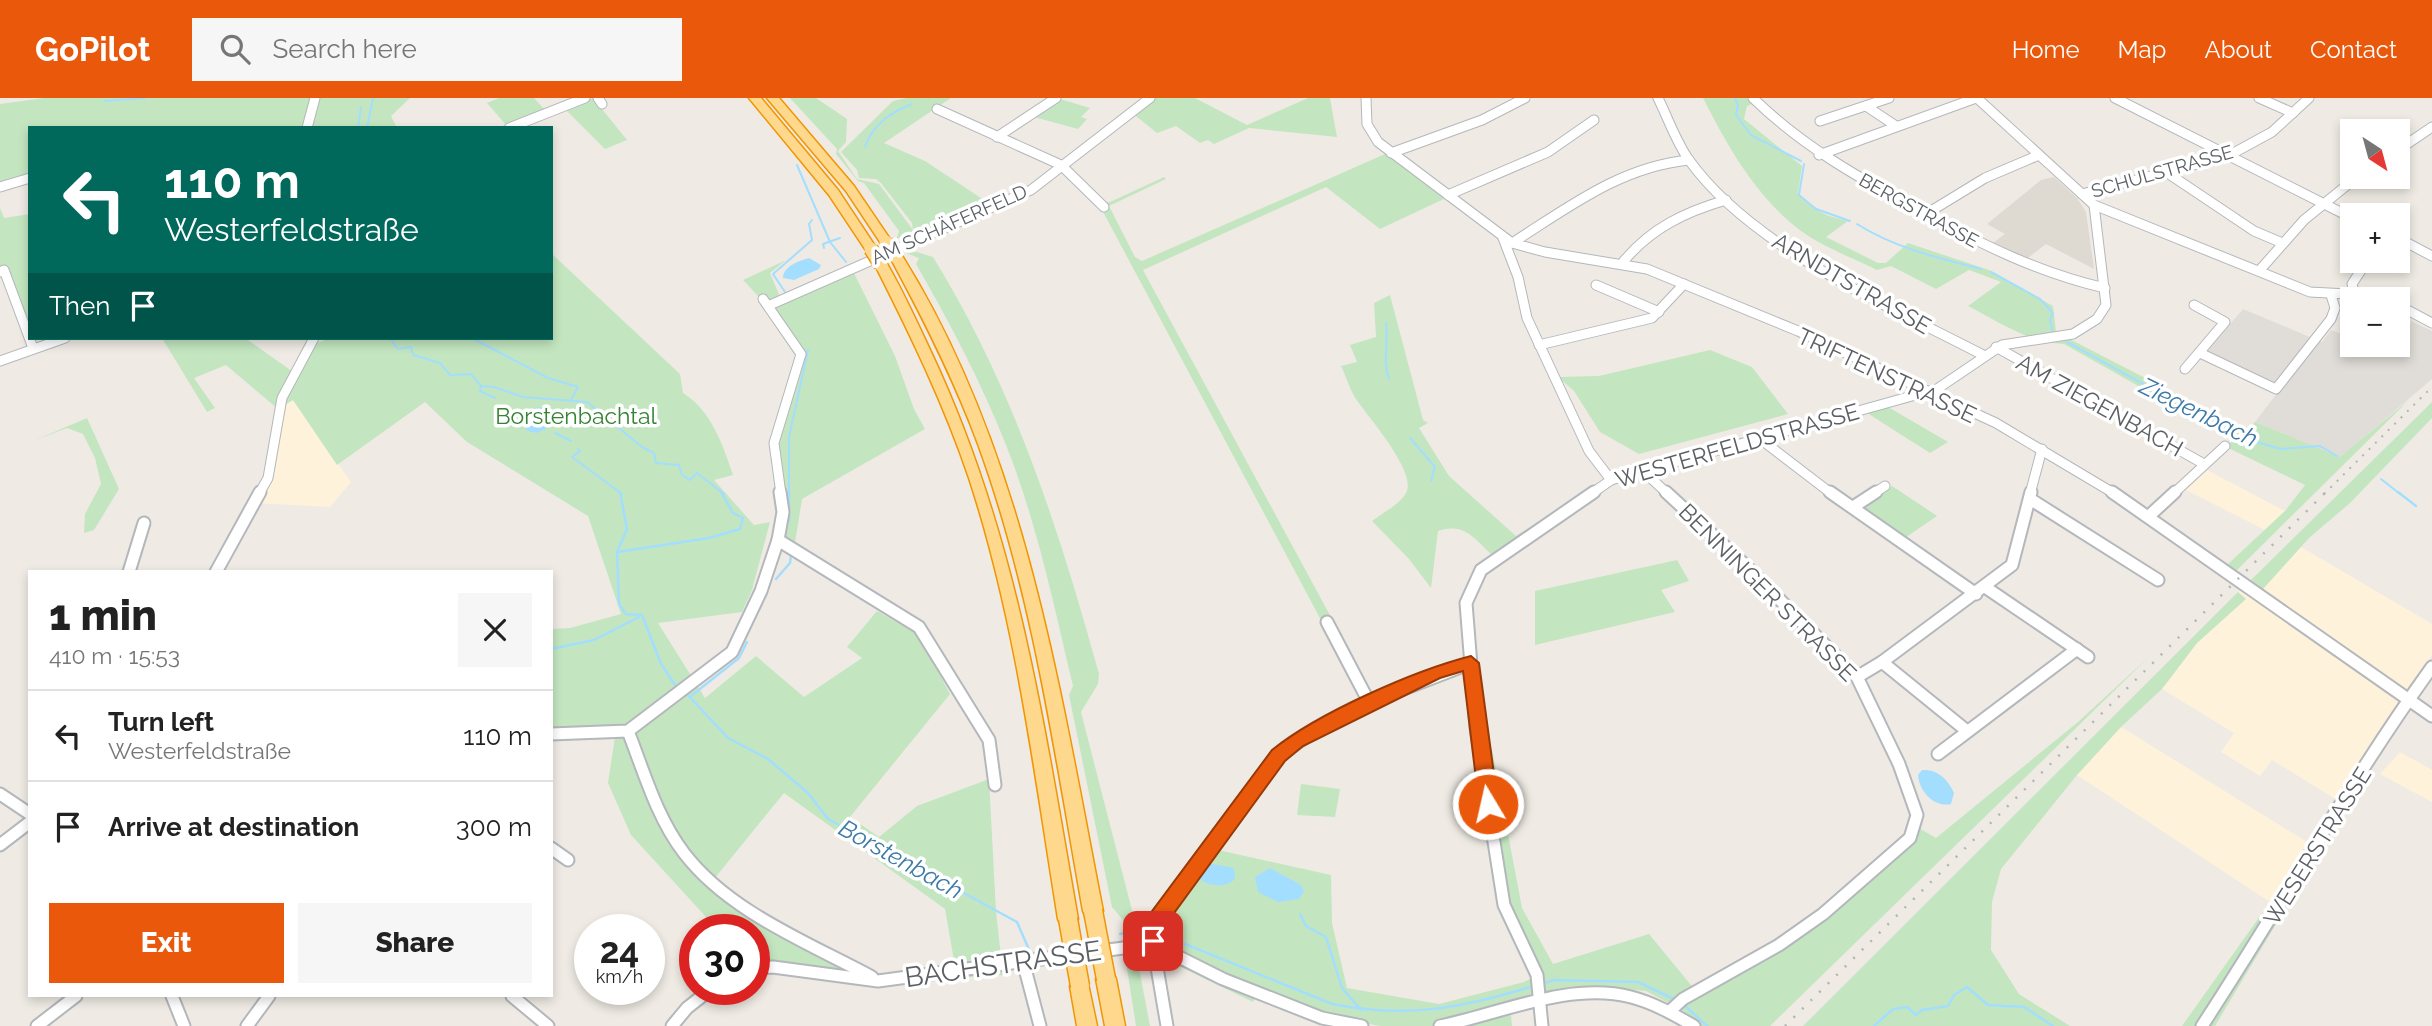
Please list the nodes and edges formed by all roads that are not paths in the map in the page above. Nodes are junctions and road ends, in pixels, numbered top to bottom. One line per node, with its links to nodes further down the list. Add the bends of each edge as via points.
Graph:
1 (315, 98): 21 (street)
2 (584, 98): 22 (street)
3 (755, 98): 49 (highway, bridge, via 834,194 871,249)
4 (773, 98): 49 (highway, bridge, via 850,189 887,242)
5 (1056, 98): 25 (street)
6 (1150, 98): 32 (street, AM SCHÄFERFELD)
7 (1366, 98): 27 (street, TRIFTENSTRASSE, via 1370,130)
8 (1525, 98): 27 (street, via 1482,120)
9 (1658, 98): 31 (street, ARNDTSTRASSE)
10 (1753, 98): 28 (street, BERGSTRASSE)
11 (1889, 98): 16 (street)
12 (1977, 98): 23 (street); 29 (street)
13 (2115, 98): 30 (street)
14 (2259, 98): 18 (street)
15 (2309, 98): 18 (street, SCHULSTRASSE)
16 (1866, 106): 20 (street); 23 (street)
17 (937, 109): 25 (street)
18 (2293, 113): 30 (street, SCHULSTRASSE, via 2272,132)
19 (1594, 120): 38 (street, via 1538,156)
20 (1820, 121)
21 (308, 126)
22 (514, 126)
23 (1896, 126): 28 (street)
24 (2432, 127): 26 (street)
25 (998, 137): 32 (street)
26 (2410, 142)
27 (1391, 153): 38 (street, TRIFTENSTRASSE)
28 (1819, 155): 44 (street, BERGSTRASSE)
29 (2039, 155): 37 (street); 44 (street, via 1985,178)
30 (2228, 156): 33 (street, SCHULSTRASSE); 40 (street)
31 (1689, 160): 39 (street, ARNDTSTRASSE); 45 (street, via 1602,187)
32 (1061, 166): 42 (street); 85 (street, AM SCHÄFERFELD, via 1031,190 767,302 801,354 775,443 783,512)
33 (2166, 172): 37 (street, SCHULSTRASSE); 46 (street, via 2254,231)
34 (28, 179): 35 (street)
35 (0, 187)
36 (2340, 189): 40 (street)
37 (2082, 194): 41 (street)
38 (1448, 195): 45 (street, TRIFTENSTRASSE)
39 (1726, 200): 50 (street, via 1667,220); 70 (street, ARNDTSTRASSE, via 1761,231 1805,260)
40 (2320, 203): 43 (street); 46 (street)
41 (2094, 205): 52 (street); 55 (street, SCHULSTRASSE)
42 (1104, 207)
43 (2340, 212)
44 (1926, 214): 55 (street, BERGSTRASSE, via 2015,261)
45 (1507, 240): 50 (street, TRIFTENSTRASSE, via 1534,250); 66 (street, via 1527,318)
46 (2280, 242): 52 (street)
47 (2410, 244): 48 (street)
48 (2432, 256)
49 (888, 261): 128 (highway, bridge, via 947,399 994,539 1025,676); 129 (highway, bridge, via 941,338 996,473 1033,605)
50 (1623, 262): 53 (street, TRIFTENSTRASSE)
51 (2, 271): 62 (street)
52 (2259, 271): 57 (street, via 2310,292)
53 (1684, 284): 60 (street); 73 (street, TRIFTENSTRASSE)
54 (1597, 285): 60 (street)
55 (2105, 288): 67 (street, SCHULSTRASSE, via 2103,312 2073,334)
56 (2340, 294): 57 (street)
57 (2331, 295): 69 (street, via 2335,308 2331,319 2276,389)
58 (2194, 305): 69 (street, via 2225,322)
59 (2410, 311): 61 (street)
60 (1659, 312): 66 (street, via 1639,322)
61 (2432, 323)
62 (28, 336)
63 (30, 340): 68 (street)
64 (59, 340): 68 (street)
65 (313, 340): 87 (street, via 282,398 268,478)
66 (1539, 345): 79 (street, via 1589,451)
67 (1996, 347): 70 (street, SCHULSTRASSE); 77 (street, AM ZIEGENBACH)
68 (33, 348): 71 (street)
69 (2200, 353): 72 (street)
70 (1983, 355): 73 (street, SCHULSTRASSE, via 1937,389)
71 (0, 361)
72 (2185, 369)
73 (1928, 390): 74 (street, WESTERFELDSTRASSE); 76 (street, TRIFTENSTRASSE)
74 (1759, 438): 78 (street, WESTERFELDSTRASSE); 82 (street)
75 (2225, 446): 77 (street)
76 (2042, 449): 81 (street); 83 (street, TRIFTENSTRASSE)
77 (2204, 464): 83 (street)
78 (1643, 471): 79 (street, WESTERFELDSTRASSE); 96 (street, BENNINGER STRASSE)
79 (1611, 480): 94 (street, WESTERFELDSTRASSE, via 1481,570 1466,603)
80 (1885, 486): 82 (street)
81 (2030, 499): 88 (street); 89 (street, via 2012,565)
82 (1853, 507): 89 (street)
83 (2150, 515): 97 (street, TRIFTENSTRASSE)
84 (144, 523): 86 (street)
85 (778, 540): 100 (street, via 761,591 732,652); 104 (street, via 919,627 970,697 989,740)
86 (130, 570)
87 (217, 570)
88 (2158, 580)
89 (1981, 590): 91 (street); 93 (street)
90 (1327, 622): 98 (street)
91 (2077, 649): 92 (street); 101 (street)
92 (2088, 657)
93 (1882, 662): 96 (street); 101 (street)
94 (1471, 663): 98 (street, via 1436,672); 115 (street, WESTERFELDSTRASSE, via 1476,728 1504,905 1537,975)
95 (2432, 667): 97 (street, WESERSTRASSE)
96 (1857, 677): 120 (street, BENNINGER STRASSE, via 1913,800 1917,815 1910,838 1823,914)
97 (2408, 700): 99 (street, TRIFTENSTRASSE); 135 (street, WESERSTRASSE)
98 (1370, 704): 111 (street, via 1297,741 1278,756 1154,925)
99 (2432, 716)
100 (628, 731): 102 (street); 114 (street, via 659,809 684,854 725,893)
101 (1967, 731): 103 (street)
102 (553, 734)
103 (1938, 754)
104 (995, 785)
105 (0, 794): 106 (street)
106 (28, 813)
107 (28, 824): 108 (street)
108 (0, 845)
109 (553, 849): 110 (street)
110 (568, 860)
111 (1153, 943): 112 (street, BACHSTRASSE); 130 (street); 131 (street, via 1223,979 1322,1018)
112 (1023, 961): 114 (street, BACHSTRASSE); 127 (street)
113 (770, 967): 114 (street, BACHSTRASSE)
114 (878, 981)
115 (1539, 996): 120 (street, via 1619,994); 132 (street, via 1483,1019); 133 (street)
116 (75, 997): 122 (street)
117 (172, 997): 123 (street)
118 (268, 997): 124 (street)
119 (513, 997): 125 (street)
120 (1678, 1004): 134 (street)
121 (691, 1005): 126 (street)
122 (37, 1026)
123 (184, 1026)
124 (247, 1026)
125 (548, 1026)
126 (672, 1026)
127 (1040, 1026)
128 (1087, 1026)
129 (1115, 1026)
130 (1167, 1026)
131 (1362, 1026)
132 (1440, 1026)
133 (1542, 1026)
134 (1694, 1026)
135 (2202, 1026)

